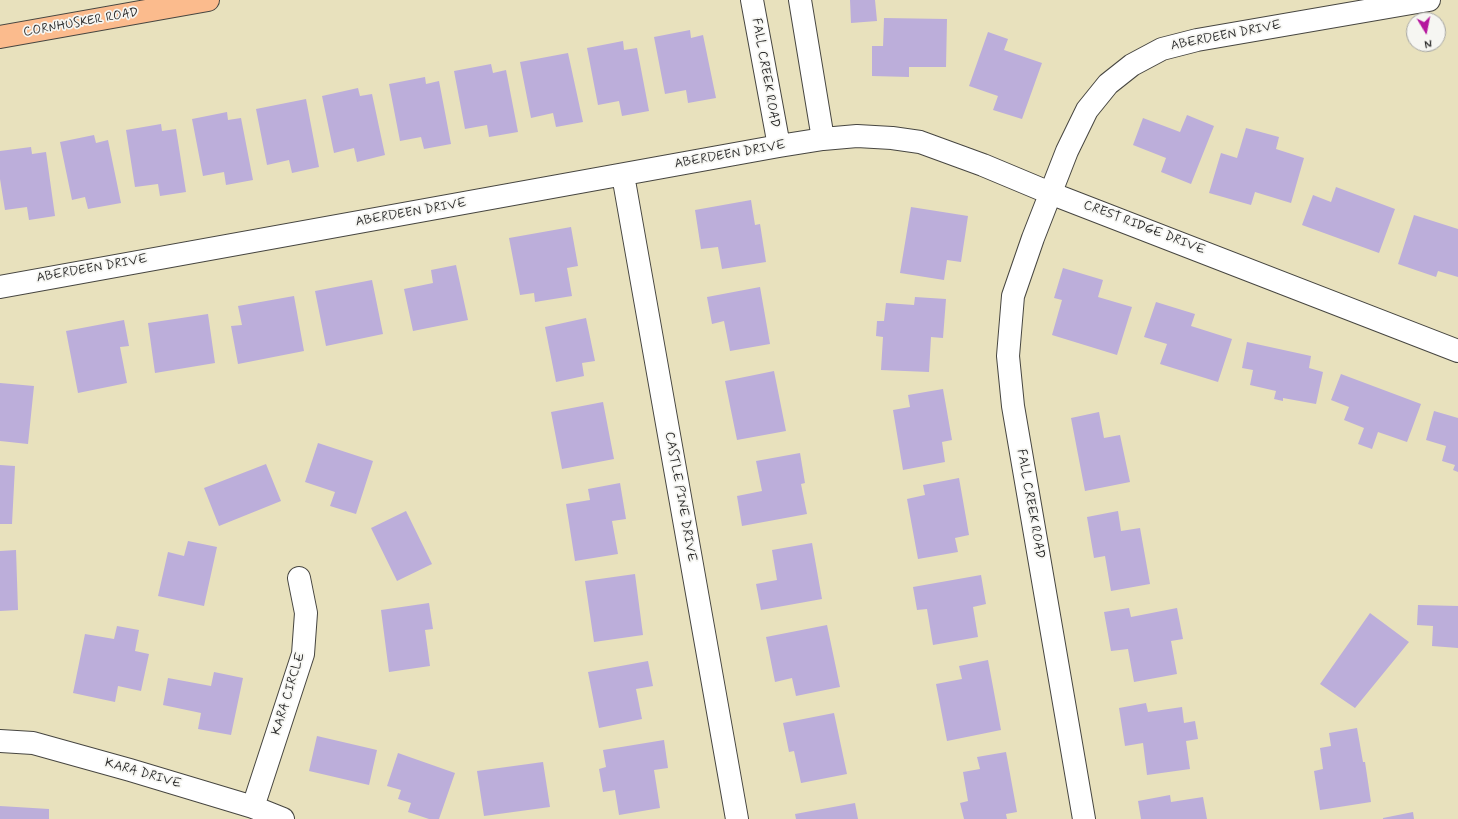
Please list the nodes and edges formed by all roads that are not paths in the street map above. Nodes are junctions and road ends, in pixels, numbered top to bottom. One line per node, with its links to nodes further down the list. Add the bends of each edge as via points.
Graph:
1 (208, 0): 5 (main road, CORNHUSKER ROAD)
2 (752, 0): 7 (street, FALL CREEK ROAD)
3 (800, 0): 6 (street)
4 (1429, 0): 9 (street, ABERDEEN DRIVE, via 1197,40 1162,49 1132,65 1108,84 1087,110)
5 (0, 37)
6 (823, 139): 7 (street, ABERDEEN DRIVE); 9 (street, CREST RIDGE DRIVE, via 864,137 920,142)
7 (779, 146): 8 (street, ABERDEEN DRIVE)
8 (623, 175): 10 (street, ABERDEEN DRIVE); 16 (street, CASTLE PINE DRIVE)
9 (1050, 193): 11 (street, CREST RIDGE DRIVE); 17 (street, FALL CREEK ROAD, via 1013,296 1008,356 1013,406)
10 (0, 287)
11 (1458, 350)
12 (299, 578): 14 (street, KARA CIRCLE, via 306,613 303,654)
13 (0, 741): 14 (street, KARA DRIVE, via 33,743)
14 (253, 807): 15 (street, KARA DRIVE)
15 (283, 819)
16 (738, 819)
17 (1084, 819)

